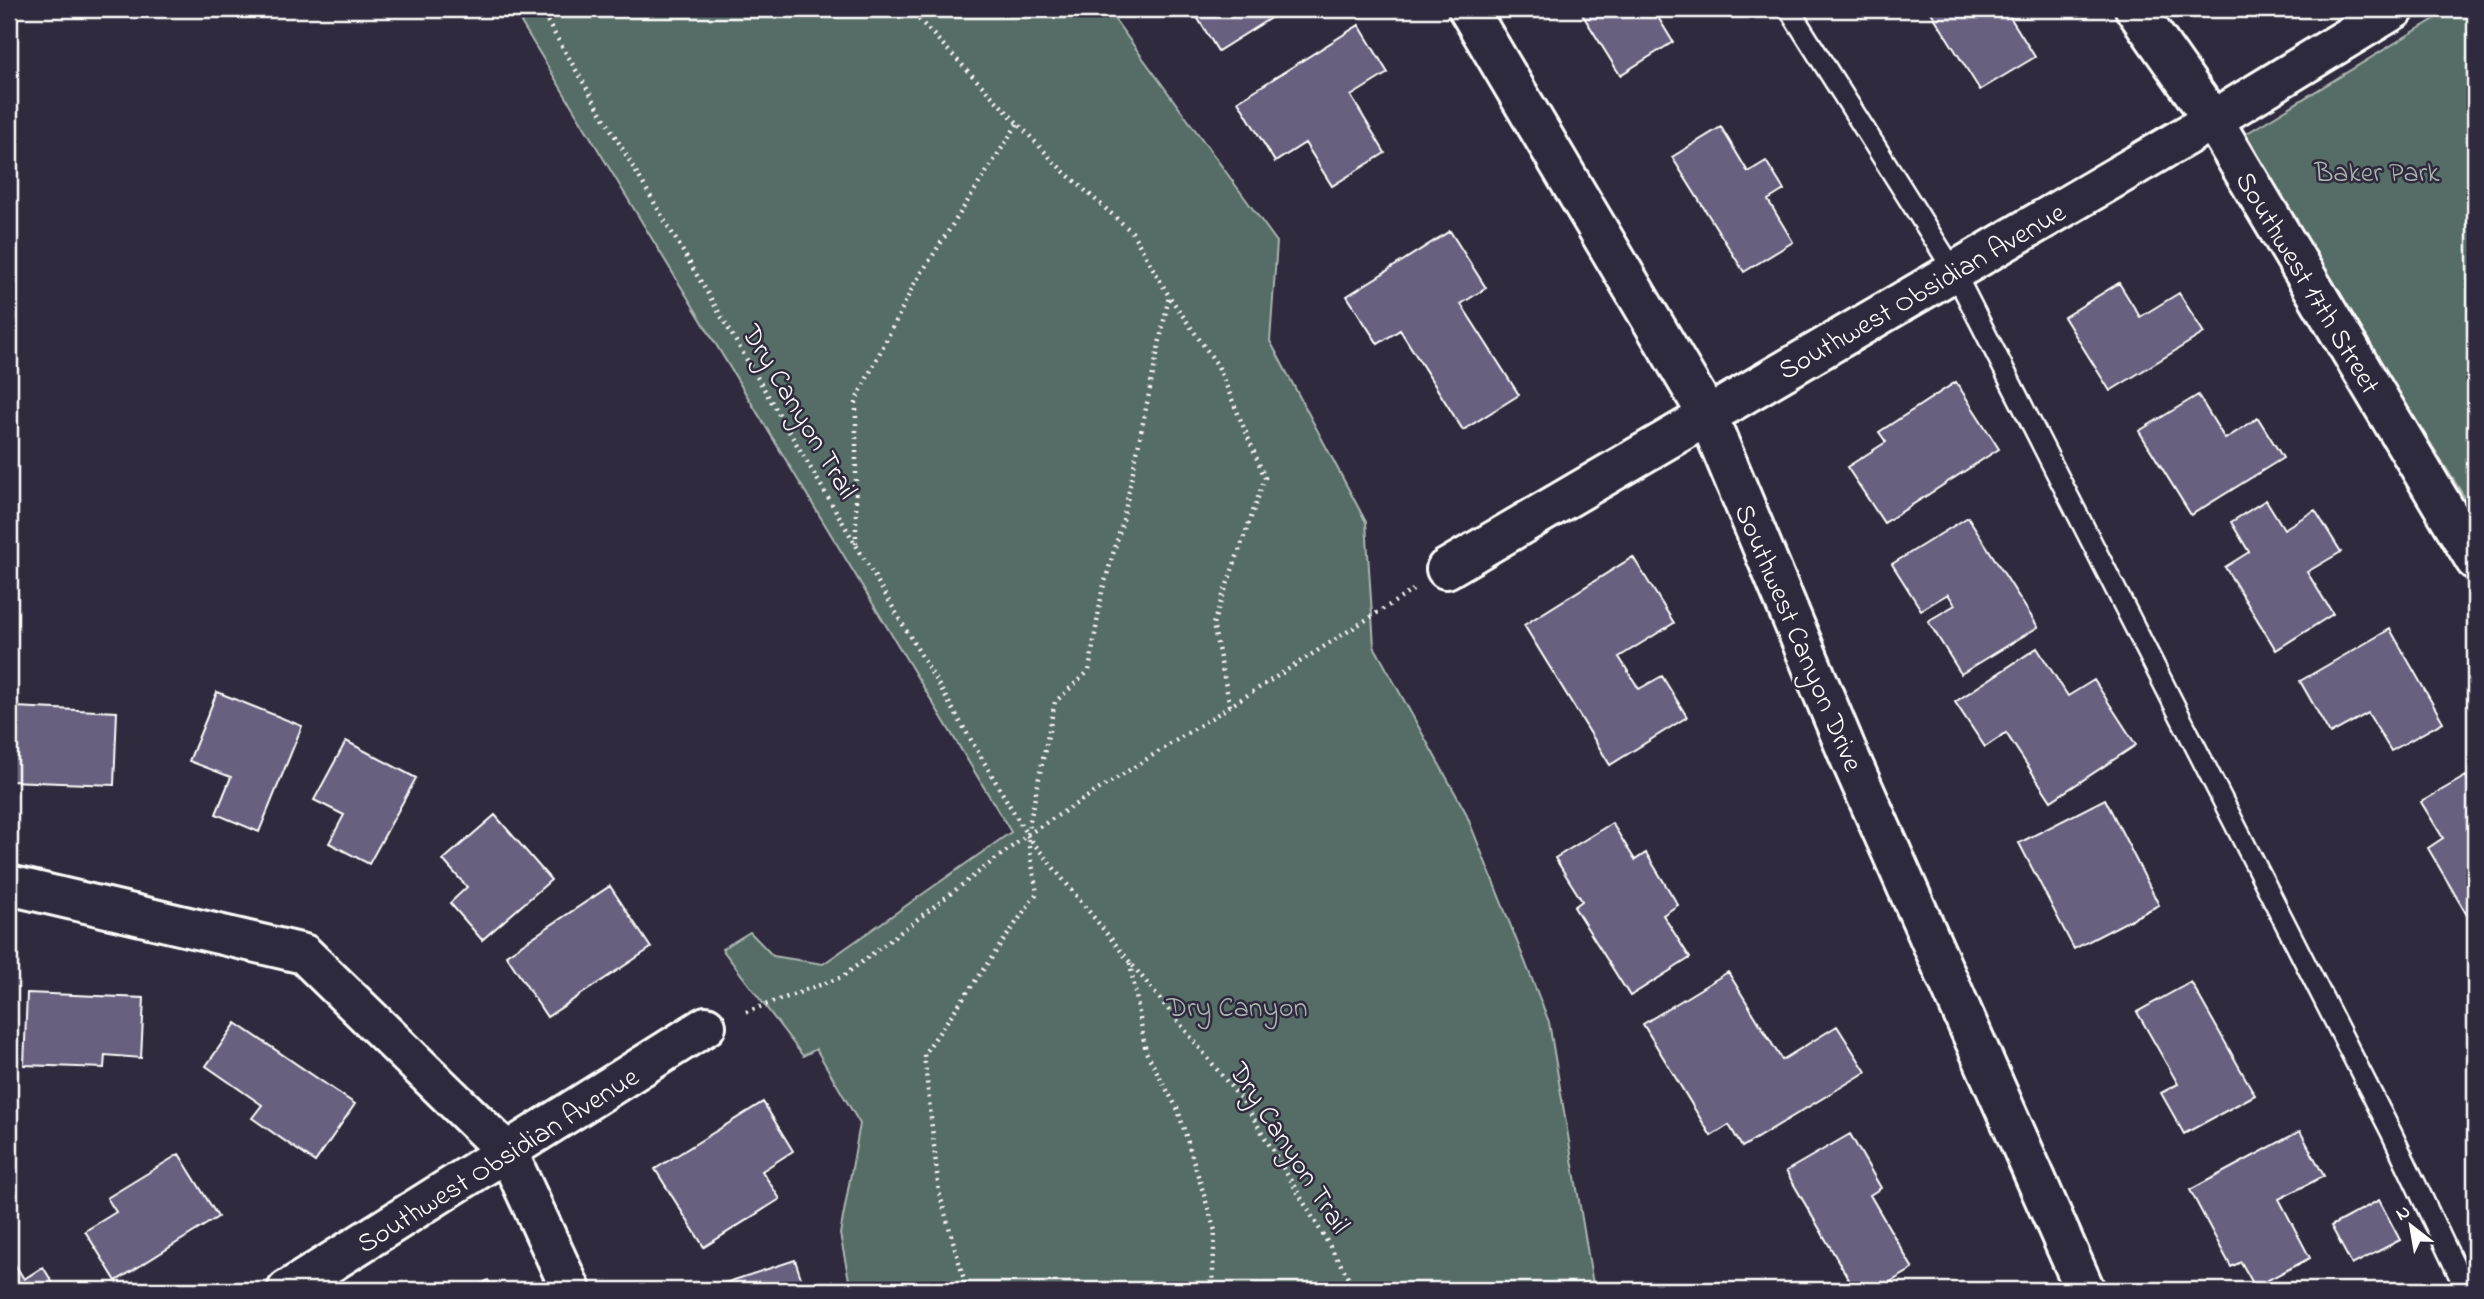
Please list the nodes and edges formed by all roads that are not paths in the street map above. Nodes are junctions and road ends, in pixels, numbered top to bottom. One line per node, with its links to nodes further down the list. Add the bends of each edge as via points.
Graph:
1 (1468, 9): 7 (street, Southwest Canyon Drive)
2 (1789, 9): 6 (lane)
3 (2135, 9): 5 (street, Southwest 17th Street)
4 (2395, 9): 5 (street, Southwest Obsidian Avenue)
5 (2213, 120): 6 (street, Southwest Obsidian Avenue); 8 (street, Southwest 17th Street)
6 (1954, 271): 7 (street, Southwest Obsidian Avenue); 16 (lane, via 2391,1132)
7 (1707, 414): 9 (street, Southwest Obsidian Avenue); 15 (street, Southwest Canyon Drive, via 1855,769)
8 (2475, 560)
9 (1446, 569)
10 (9, 885): 12 (street, via 304,954)
11 (706, 1026): 12 (street, Southwest Obsidian Avenue)
12 (508, 1153): 13 (street, Southwest Obsidian Avenue); 14 (street)
13 (287, 1290)
14 (571, 1290)
15 (2085, 1290)
16 (2466, 1290)

